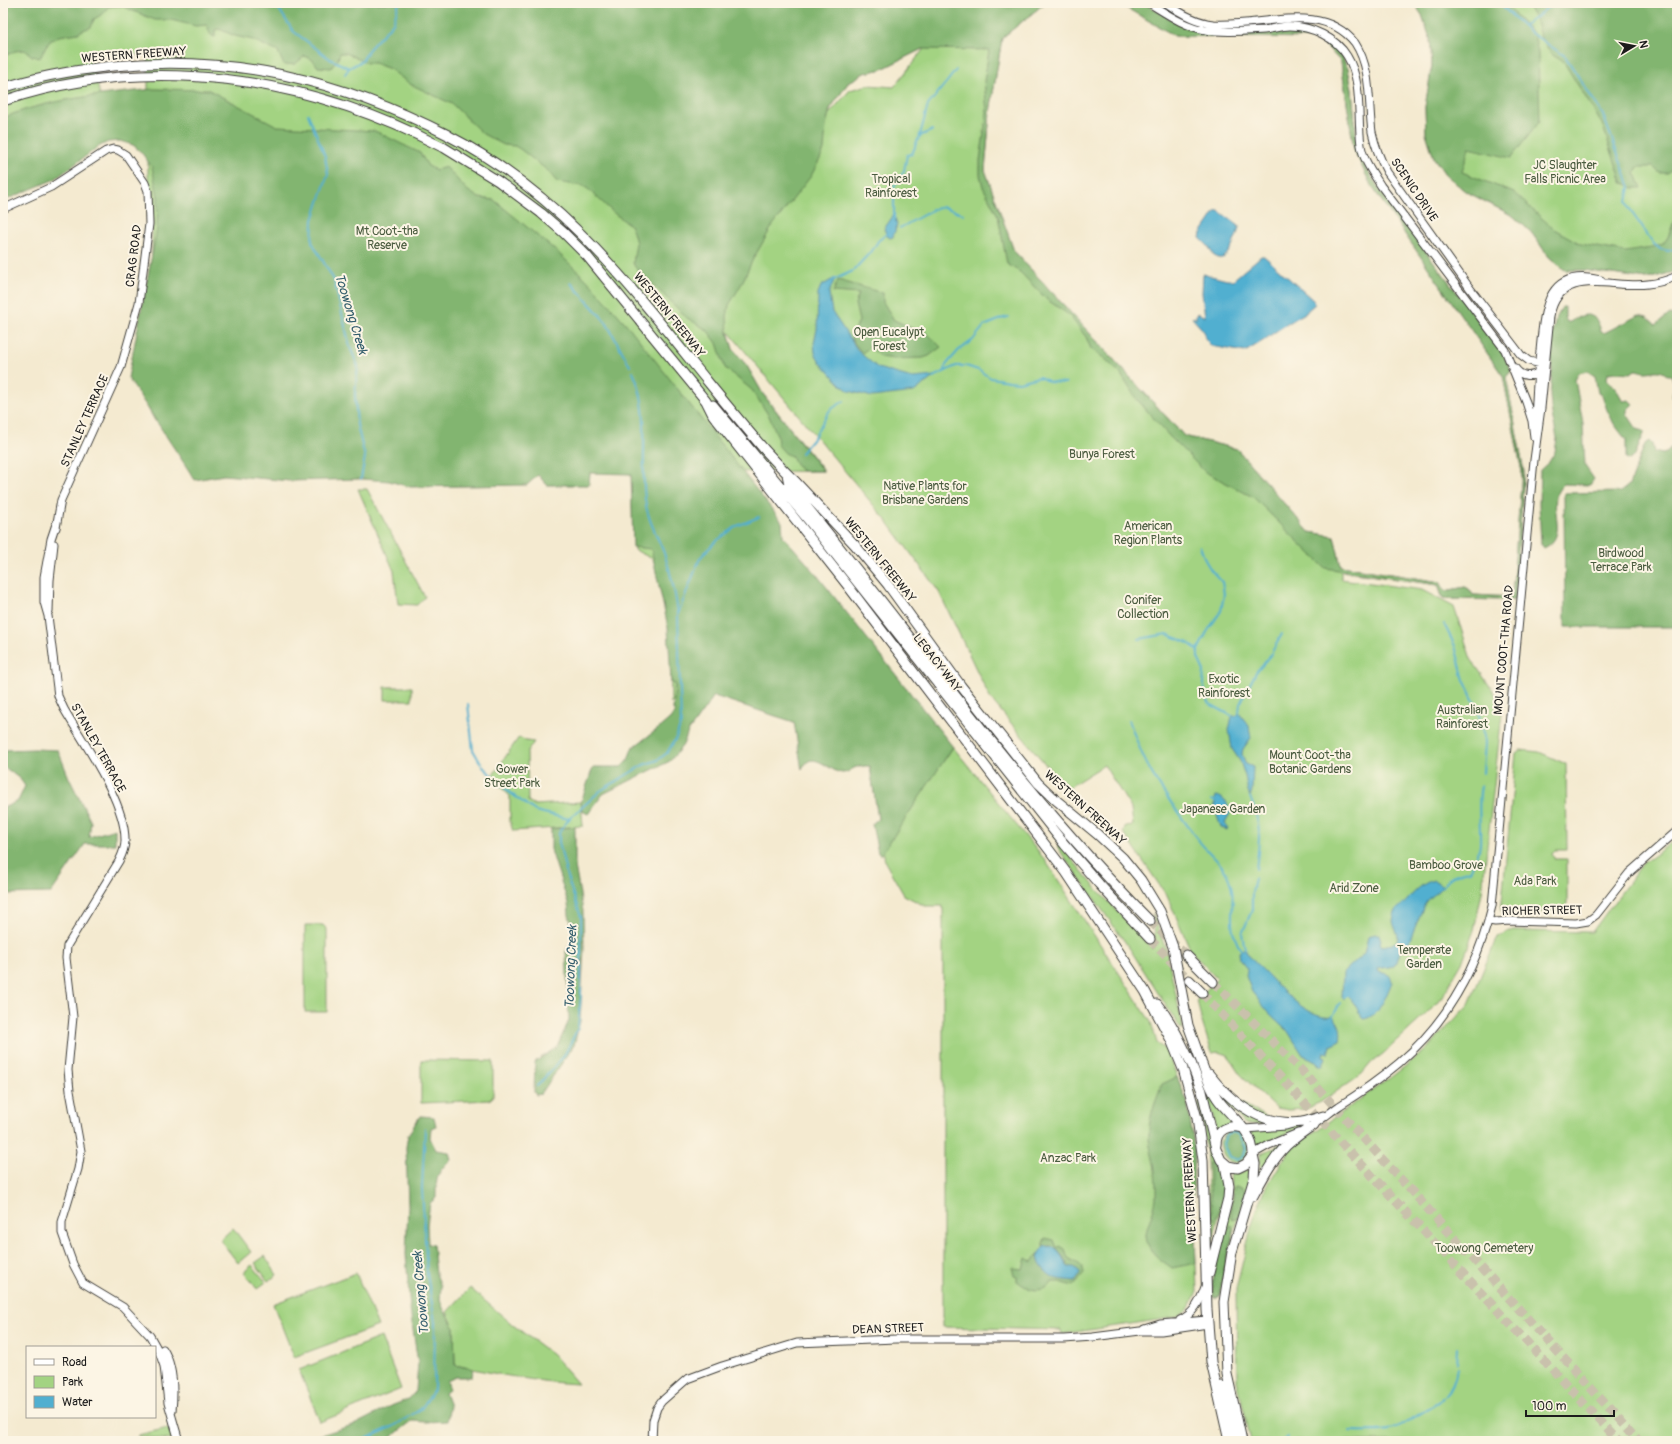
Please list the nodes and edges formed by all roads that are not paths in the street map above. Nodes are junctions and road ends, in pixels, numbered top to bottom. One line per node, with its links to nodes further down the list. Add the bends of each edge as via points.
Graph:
1 (1149, 3): 10 (main road, SCENIC DRIVE, via 1194,28 1234,31 1302,27 1326,36 1336,44 1348,58 1353,72 1358,96 1361,146 1365,159 1381,186)
2 (1166, 3): 11 (main road, SCENIC DRIVE, via 1197,21 1212,24 1307,15 1328,19 1347,33 1363,62 1374,139 1387,172 1521,355)
3 (3, 88): 17 (highway, WESTERN FREEWAY, via 48,76 98,68 171,62 227,66 324,85 392,109 448,136 528,187 593,245)
4 (3, 101): 14 (highway, WESTERN FREEWAY, via 59,86 108,78 171,76 260,84 321,98 387,121 442,147 498,181 564,233 587,256)
5 (3, 209): 12 (main road, CRAG ROAD, via 51,187 106,151 118,150 126,155 145,183 149,197 150,224 139,303)
6 (1677, 276): 7 (main road, via 1648,284)
7 (1614, 283): 8 (main road, MOUNT COOT-THA ROAD, via 1578,278 1563,283); 9 (main road, via 1576,284 1565,289)
8 (1553, 292): 9 (main road); 11 (main road, MOUNT COOT-THA ROAD, via 1544,311)
9 (1554, 300): 11 (main road)
10 (1509, 357): 13 (main road, SCENIC DRIVE, via 1520,373 1529,376); 15 (main road, SCENIC DRIVE, via 1531,415)
11 (1542, 365): 13 (main road); 16 (main road, MOUNT COOT-THA ROAD)
12 (118, 373): 41 (main road, STANLEY TERRACE, via 61,500 44,577 44,602 60,702 108,783 125,832 123,854 67,946 66,958 73,1017 68,1070 81,1151 62,1222 62,1233 83,1283 123,1306 150,1336)
13 (1538, 373): 15 (main road, MOUNT COOT-THA ROAD)
14 (706, 401): 21 (highway, LEGACY WAY, via 715,407 809,521 1065,845); 27 (highway, WESTERN FREEWAY, via 713,415 848,586 1078,888 1145,991 1165,1014 1184,1048)
15 (1534, 439): 16 (main road, MOUNT COOT-THA ROAD)
16 (1534, 460): 20 (main road, MOUNT COOT-THA ROAD, via 1492,906)
17 (787, 474): 19 (highway, LEGACY WAY, via 789,485 1045,807 1102,872); 26 (highway, WESTERN FREEWAY, via 855,545 888,585 957,681 1038,783 1097,834 1141,880 1160,911 1173,947 1188,1025)
18 (1677, 831): 20 (main road, RICHER STREET, via 1629,873 1596,915 1588,921)
19 (1150, 921)
20 (1488, 921): 28 (main road, MOUNT COOT-THA ROAD, via 1467,979 1445,1014 1399,1063)
21 (1150, 939)
22 (1186, 955): 24 (highway)
23 (1190, 980): 25 (highway)
24 (1213, 982)
25 (1202, 993)
26 (1202, 1063): 29 (highway, via 1226,1095 1250,1113 1278,1123); 31 (highway, WESTERN FREEWAY, via 1217,1098)
27 (1188, 1069): 32 (highway, via 1204,1098); 36 (highway, WESTERN FREEWAY, via 1201,1146)
28 (1329, 1113): 29 (main road, MOUNT COOT-THA ROAD); 30 (main road, MOUNT COOT-THA ROAD)
29 (1303, 1122): 31 (main road, MOUNT COOT-THA ROAD, via 1276,1128)
30 (1314, 1125): 33 (main road, MOUNT COOT-THA ROAD); 35 (highway, via 1280,1152)
31 (1243, 1128): 32 (highway, via 1231,1126 1222,1130 1217,1138); 33 (highway, via 1250,1140)
32 (1217, 1152): 34 (highway)
33 (1253, 1154): 34 (highway, via 1248,1163 1240,1167); 35 (highway, via 1254,1178)
34 (1226, 1165): 36 (highway, via 1228,1198)
35 (1244, 1211): 45 (highway, via 1229,1265 1224,1302 1227,1374 1240,1430)
36 (1206, 1286): 37 (main road, via 1200,1301 1191,1313); 39 (highway)
37 (1172, 1323): 38 (main road, DEAN STREET); 40 (main road, DEAN STREET)
38 (1185, 1325): 39 (main road, DEAN STREET); 40 (main road, DEAN STREET, via 1158,1331)
39 (1208, 1326): 45 (highway, via 1211,1362)
40 (1140, 1331): 44 (main road, DEAN STREET, via 1064,1339 802,1342 722,1366 683,1382 662,1401 656,1411)
41 (155, 1346)
42 (156, 1347): 43 (main road, STANLEY TERRACE, via 163,1360 168,1403)
43 (179, 1441)
44 (652, 1441)
45 (1237, 1441)

